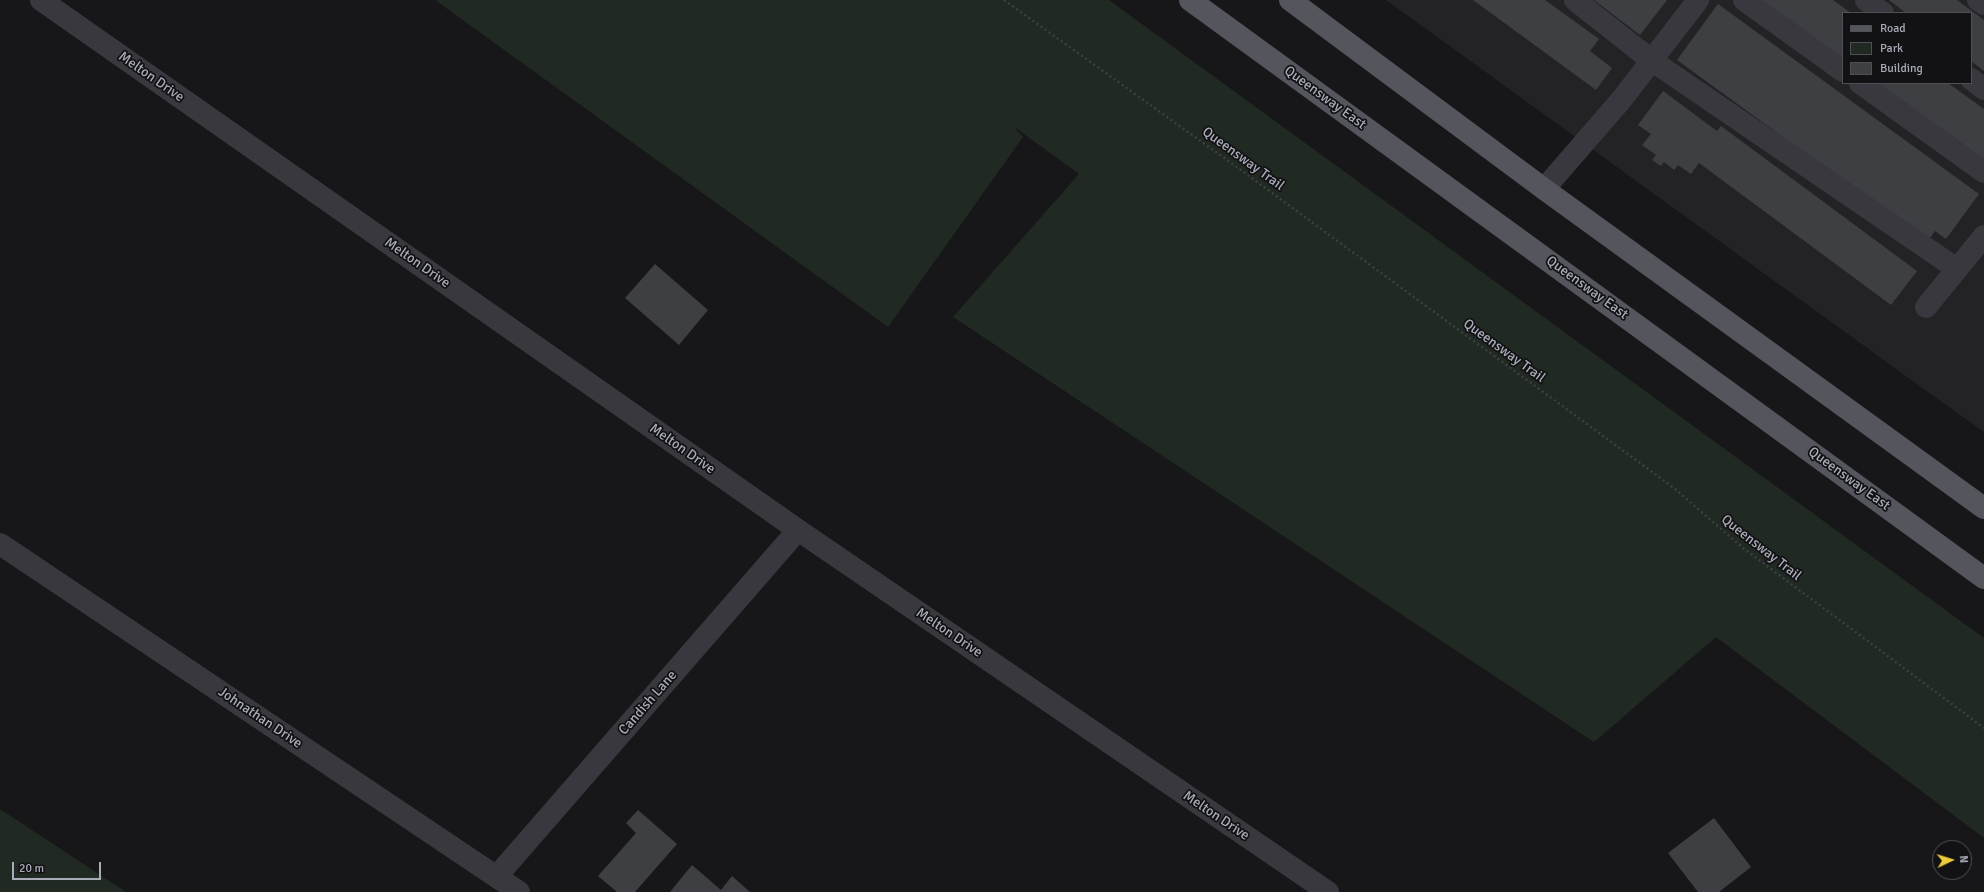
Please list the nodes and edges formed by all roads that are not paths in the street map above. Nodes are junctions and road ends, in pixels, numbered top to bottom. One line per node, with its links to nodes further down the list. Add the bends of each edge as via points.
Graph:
1 (41, 0): 22 (street, Melton Drive)
2 (1190, 0): 24 (main road, Queensway East)
3 (1290, 0): 17 (main road)
4 (1575, 0): 11 (street)
5 (1698, 0): 11 (street)
6 (1744, 0): 12 (street)
7 (1866, 0): 10 (street)
8 (1978, 0): 9 (street)
9 (1984, 4)
10 (1882, 12)
11 (1651, 60): 17 (street); 19 (street)
12 (1842, 70)
13 (1972, 80): 15 (street)
14 (1861, 84): 16 (street)
15 (1984, 89)
16 (1984, 172)
17 (1544, 189): 21 (main road)
18 (1984, 236): 19 (street)
19 (1957, 269): 20 (street)
20 (1926, 307)
21 (1984, 508)
22 (798, 530): 25 (street, Candish Lane); 27 (street, Melton Drive)
23 (0, 544): 25 (street, Johnathan Drive)
24 (1984, 578)
25 (498, 876): 26 (street, Johnathan Drive)
26 (519, 892)
27 (1328, 892)

